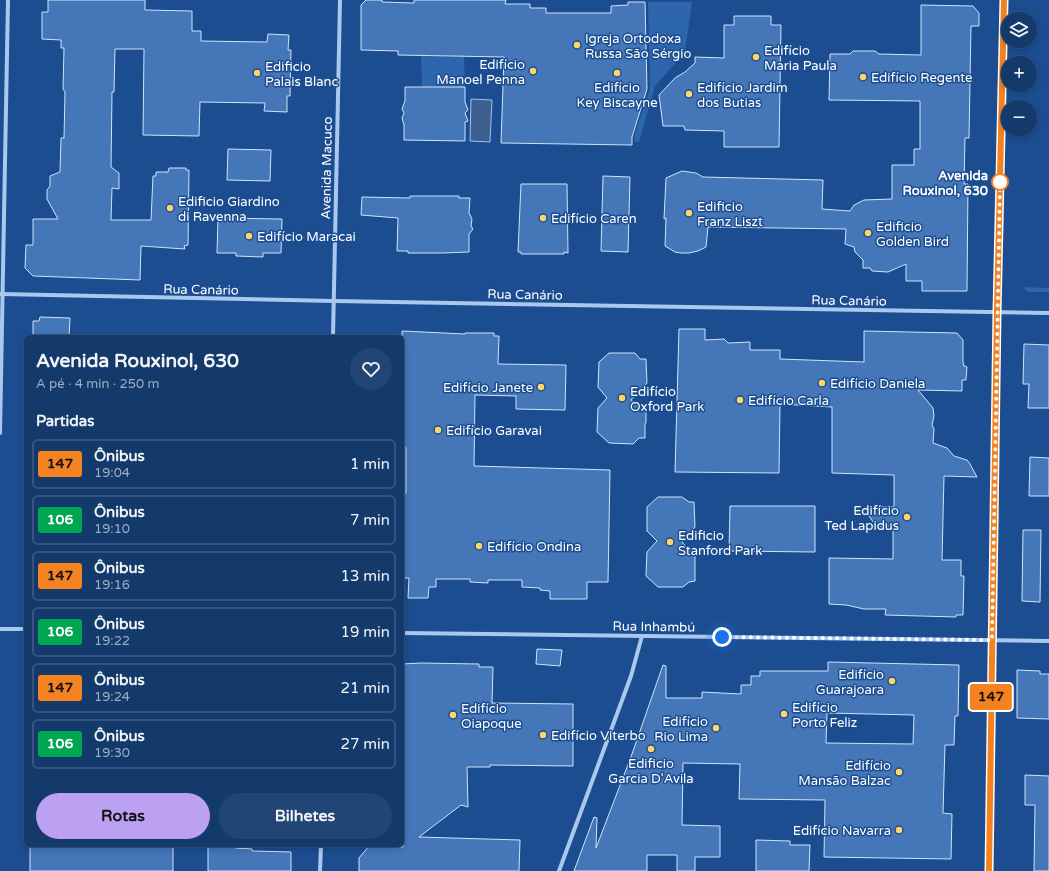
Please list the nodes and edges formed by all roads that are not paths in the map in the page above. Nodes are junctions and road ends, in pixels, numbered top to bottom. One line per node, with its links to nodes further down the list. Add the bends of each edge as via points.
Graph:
1 (8, 0): 4 (street)
2 (340, 0): 5 (street, Avenida Macuco)
3 (1004, 0): 6 (street)
4 (1, 294): 5 (street, Rua Canário); 9 (street)
5 (334, 301): 6 (street, Rua Canário); 8 (street, Avenida Macuco)
6 (997, 312): 7 (street, Rua Canário); 14 (street)
7 (1049, 313)
8 (333, 335)
9 (0, 433)
10 (0, 629): 11 (street)
11 (24, 629)
12 (404, 633): 13 (street, Rua Inhambú)
13 (642, 636): 14 (street, Rua Inhambú); 18 (street, via 628,683)
14 (992, 640): 15 (street, Rua Inhambú); 19 (street)
15 (1049, 641)
16 (321, 847): 17 (street)
17 (320, 871)
18 (559, 871)
19 (989, 871)

